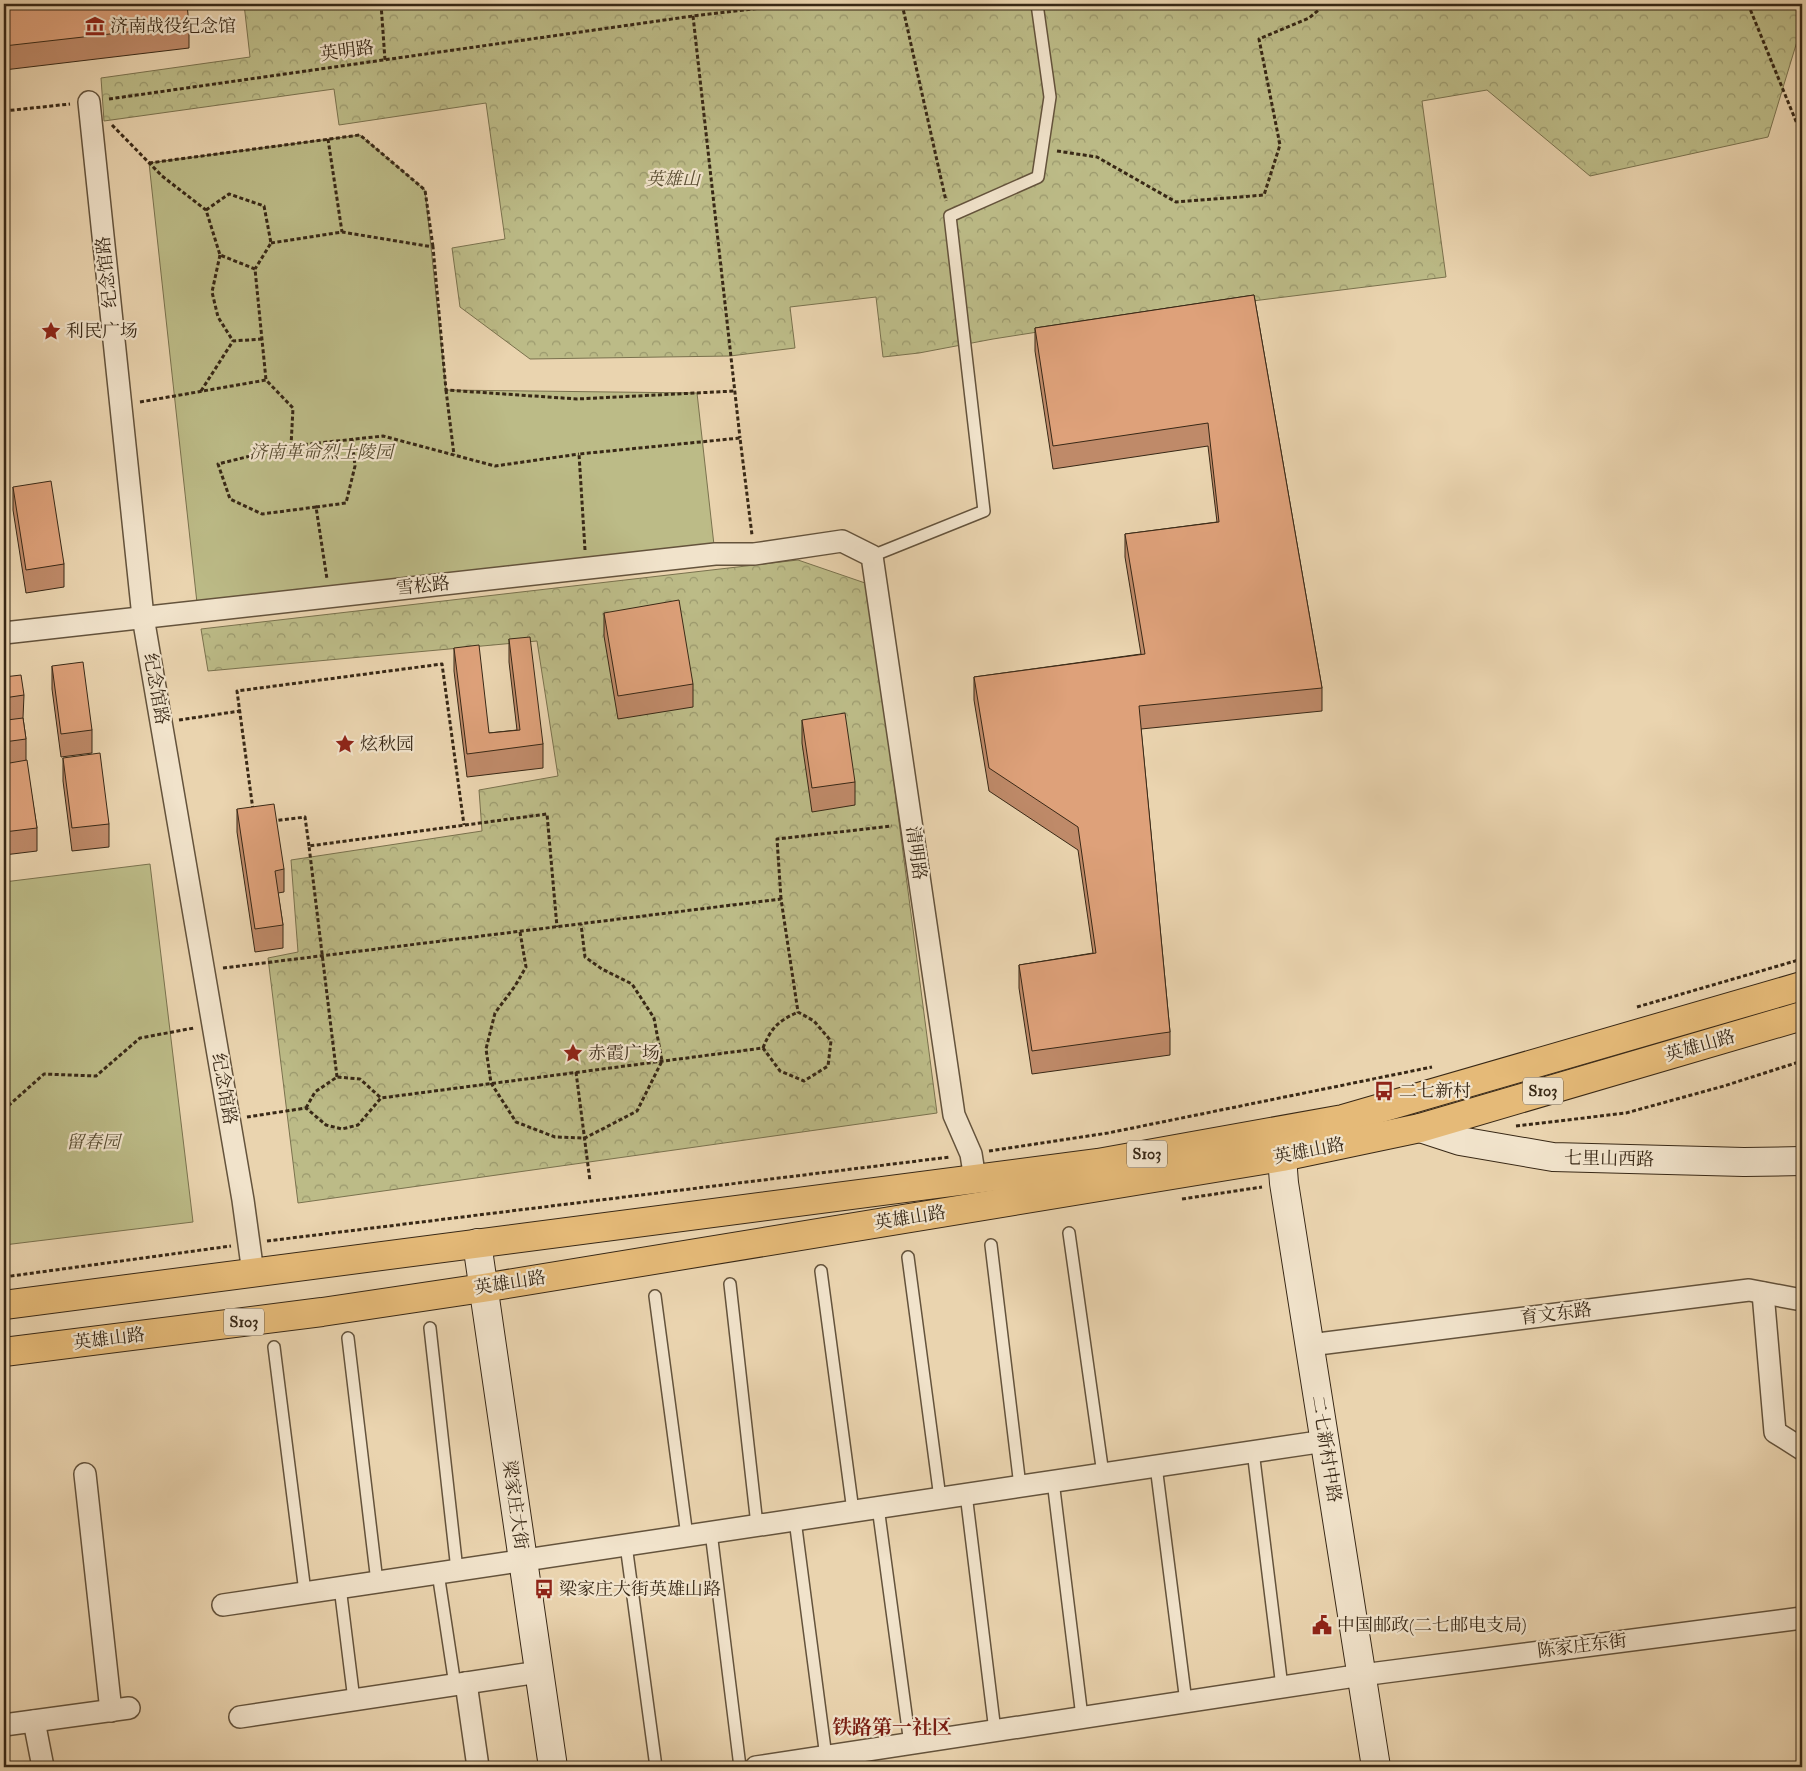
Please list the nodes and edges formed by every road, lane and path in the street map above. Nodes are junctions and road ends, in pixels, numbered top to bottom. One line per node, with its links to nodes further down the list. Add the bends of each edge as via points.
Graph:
1 (381, 4): 8 (path)
2 (794, 4): 7 (path, 英明路)
3 (902, 4): 16 (path)
4 (1037, 4): 13 (lane, via 1050,98)
5 (1326, 4): 13 (path, via 1309,18 1259,39 1280,145 1264,195 1176,202 1097,156)
6 (1748, 4): 11 (path)
7 (693, 16): 8 (path, 英明路); 27 (path)
8 (385, 60): 9 (path, 英明路)
9 (90, 102): 10 (path, 英明路); 14 (path); 28 (street, 纪念馆路)
10 (4, 111)
11 (1802, 136)
12 (328, 139): 14 (path); 17 (path); 19 (path, via 360,134 425,190)
13 (1042, 148): 16 (lane, via 1038,177)
14 (149, 163): 15 (path)
15 (206, 210): 18 (path, via 229,194 264,206); 20 (path)
16 (950, 216): 36 (lane, via 984,511)
17 (342, 232): 18 (path); 19 (path)
18 (271, 243): 21 (path)
19 (433, 247): 25 (path)
20 (220, 254): 21 (path); 23 (path, via 212,292 218,317)
21 (255, 269): 22 (path)
22 (262, 339): 23 (path); 24 (path)
23 (233, 341): 26 (path)
24 (266, 380): 26 (path); 31 (path, via 292,408)
25 (446, 390): 27 (path, via 577,399); 33 (path)
26 (200, 391): 28 (path)
27 (735, 391): 29 (path)
28 (121, 405): 39 (street, 纪念馆路)
29 (740, 438): 32 (path); 35 (path)
30 (352, 439): 31 (path); 33 (path, via 383,436); 34 (path, via 355,466 346,503)
31 (291, 446): 34 (path, via 218,464 230,499 262,514)
32 (579, 454): 33 (path, via 495,466); 37 (path)
33 (454, 455)
34 (316, 507): 38 (path)
35 (754, 554): 36 (street, 雪松路, via 842,541); 37 (street, 雪松路, via 714,554)
36 (872, 556): 45 (street, 清明路)
37 (587, 568): 38 (street, 雪松路)
38 (330, 596): 39 (street, 雪松路)
39 (143, 617): 40 (street, 雪松路); 42 (street, 纪念馆路)
40 (4, 632)
41 (240, 711): 42 (path); 43 (path); 46 (path, via 237,691 442,664)
42 (161, 722): 53 (street, 纪念馆路)
43 (253, 814)
44 (263, 822): 47 (path, via 305,817)
45 (912, 824): 48 (path, via 777,839); 74 (street, 清明路, via 954,1114)
46 (464, 825): 47 (path); 50 (path, via 547,814)
47 (309, 846): 63 (path)
48 (780, 899): 49 (path); 56 (path)
49 (581, 924): 50 (path); 60 (path, via 585,957 632,984 654,1018)
50 (557, 927): 51 (path)
51 (520, 932): 53 (path); 64 (path, via 526,967 495,1013 486,1049)
52 (1802, 959): 55 (path)
53 (204, 970): 58 (street, 纪念馆路)
54 (1802, 986): 69 (main road, 英雄山路 / S103, via 1343,1118)
55 (1630, 1010)
56 (798, 1012): 59 (path, via 782,1019 770,1032); 59 (path, via 814,1022 830,1041 828,1066 804,1081 780,1071)
57 (1802, 1016): 68 (main road, 英雄山路 / S103)
58 (213, 1024): 67 (street, 纪念馆路); 73 (path, via 140,1038 96,1076 44,1074 8,1106)
59 (763, 1048): 60 (path)
60 (662, 1061): 62 (path); 70 (path, via 637,1111)
61 (1438, 1066): 74 (path, via 1108,1133)
62 (576, 1072): 64 (path); 70 (path)
63 (336, 1077): 65 (path, via 360,1079); 66 (path, via 315,1092)
64 (491, 1083): 65 (path); 70 (path, via 516,1122 554,1137)
65 (380, 1098): 66 (path, via 358,1125 342,1129 326,1125)
66 (306, 1108): 67 (path)
67 (230, 1119): 77 (street, 纪念馆路)
68 (1420, 1128): 71 (main road, 英雄山路 / S103); 72 (street, 七里山西路, via 1460,1141 1553,1157)
69 (1273, 1131): 71 (street, 二七新村中路); 74 (main road, 英雄山路 / S103, via 1098,1163)
70 (585, 1138): 75 (path)
71 (1282, 1157): 85 (main road, 英雄山路 / S103); 92 (street, 二七新村中路)
72 (1802, 1161)
73 (4, 1164)
74 (973, 1166): 77 (path); 78 (main road, 英雄山路 / S103)
75 (590, 1181)
76 (1069, 1233): 100 (lane)
77 (250, 1243): 82 (street, 纪念馆路); 83 (path)
78 (477, 1244): 82 (main road, 英雄山路 / S103); 85 (street, 梁家庄大街)
79 (992, 1245): 102 (lane)
80 (908, 1257): 104 (lane)
81 (821, 1271): 106 (lane)
82 (253, 1273): 89 (main road, 英雄山路 / S103)
83 (4, 1277)
84 (730, 1284): 108 (lane)
85 (483, 1288): 94 (main road, 英雄山路 / S103); 112 (street, 梁家庄大街)
86 (1763, 1293): 88 (street, 育文东路); 92 (street, 育文东路, via 1749,1290); 96 (street, via 1775,1432)
87 (656, 1296): 110 (lane)
88 (1802, 1300)
89 (4, 1305)
90 (430, 1328): 113 (lane)
91 (348, 1338): 114 (lane)
92 (1310, 1345): 95 (street, 二七新村中路)
93 (274, 1347): 116 (lane)
94 (4, 1352)
95 (1325, 1441): 97 (street); 120 (street, 二七新村中路)
96 (1802, 1449)
97 (1253, 1451): 98 (street); 122 (lane)
98 (1156, 1466): 100 (street); 124 (lane)
99 (85, 1474): 127 (street, via 120,1710)
100 (1103, 1474): 101 (street)
101 (1054, 1481): 102 (street); 126 (lane)
102 (1020, 1486): 103 (street)
103 (966, 1494): 104 (street); 129 (lane)
104 (940, 1498): 105 (street)
105 (878, 1507): 106 (street); 130 (lane)
106 (853, 1511): 107 (street)
107 (795, 1520): 108 (street); 131 (lane)
108 (757, 1526): 109 (street)
109 (711, 1532): 110 (street); 136 (lane)
110 (687, 1536): 111 (street)
111 (626, 1545): 112 (street); 135 (lane)
112 (522, 1561): 113 (street); 119 (street, 梁家庄大街)
113 (447, 1572): 114 (street); 121 (lane)
114 (377, 1582): 115 (street)
115 (340, 1587): 116 (street); 123 (lane)
116 (305, 1592): 117 (street)
117 (223, 1605)
118 (1802, 1618): 120 (street, 陈家庄东街)
119 (539, 1672): 121 (street); 134 (street, 梁家庄大街)
120 (1362, 1675): 122 (street, 陈家庄东街); 138 (street, 二七新村中路)
121 (460, 1684): 123 (street); 133 (street)
122 (1282, 1687): 124 (street, 陈家庄东街)
123 (354, 1700): 125 (street)
124 (1186, 1702): 126 (street, 陈家庄东街)
125 (240, 1717)
126 (1082, 1718): 129 (street, 陈家庄东街)
127 (34, 1721): 128 (street); 132 (street)
128 (4, 1725)
129 (995, 1731): 130 (street, 陈家庄东街)
130 (910, 1744): 131 (street, 陈家庄东街)
131 (826, 1757): 137 (street, 陈家庄东街)
132 (43, 1767)
133 (478, 1767)
134 (553, 1767)
135 (656, 1767)
136 (740, 1767)
137 (756, 1767)
138 (1376, 1767)

